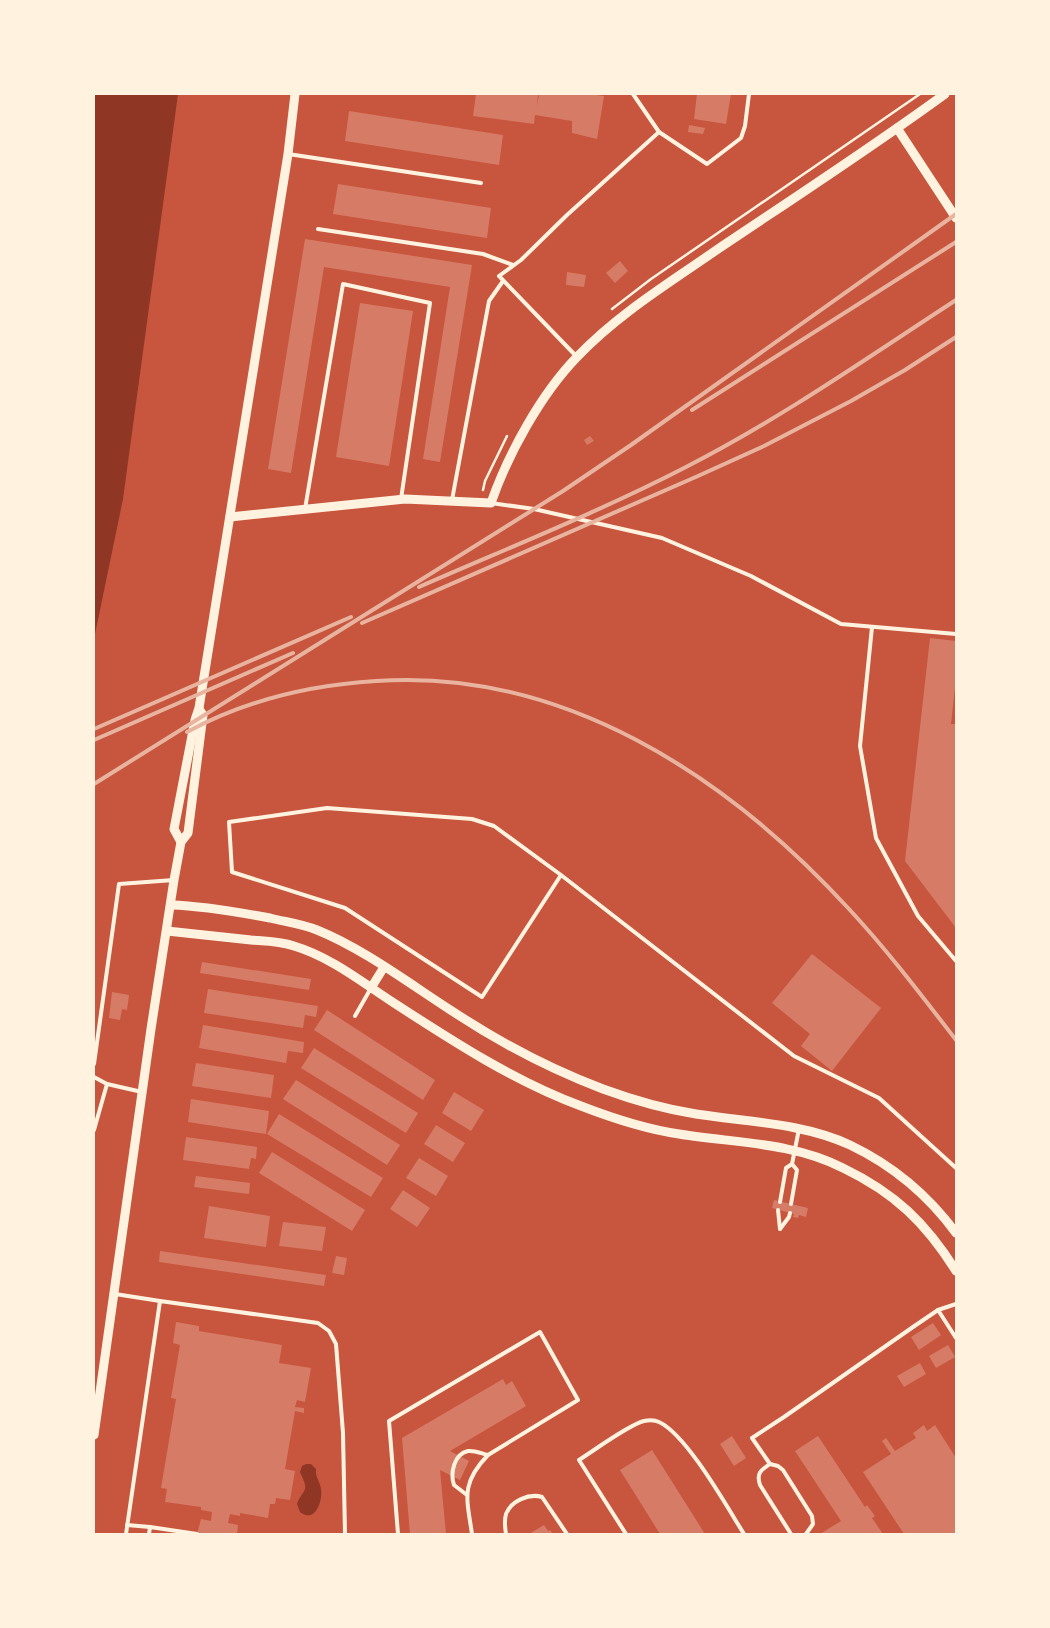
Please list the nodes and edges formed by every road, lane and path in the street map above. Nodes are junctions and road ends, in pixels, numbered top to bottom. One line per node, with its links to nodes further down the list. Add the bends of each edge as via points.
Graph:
1 (295, 94): 7 (street)
2 (633, 94): 6 (lane)
3 (750, 94): 6 (lane, via 741,138 707,164)
4 (945, 94): 5 (street)
5 (896, 128): 9 (street); 13 (street, via 631,309)
6 (659, 132): 11 (lane)
7 (288, 154): 8 (lane); 18 (street)
8 (481, 183)
9 (956, 218)
10 (318, 229): 11 (lane, via 483,254)
11 (513, 266): 12 (lane, via 499,276)
12 (503, 280): 13 (lane); 15 (lane, via 489,301)
13 (576, 357): 16 (street, via 556,381 525,430)
14 (401, 499): 15 (street); 17 (street); 17 (lane, via 430,303 343,284)
15 (452, 500): 16 (street)
16 (491, 503): 19 (lane, via 534,509 662,538 751,576 838,623)
17 (305, 510): 18 (street)
18 (230, 517): 21 (street)
19 (872, 627): 20 (lane); 27 (lane, via 860,746 876,838 918,916)
20 (956, 634)
21 (199, 708): 22 (street, via 203,715 188,833); 22 (street, via 174,829)
22 (181, 842): 24 (street)
23 (561, 875): 23 (lane, via 482,997 345,908 232,872 228,822 327,808 472,819 494,826); 39 (lane, via 794,1056 879,1098)
24 (174, 880): 25 (street); 31 (lane, via 119,884)
25 (171, 905): 26 (street); 28 (street, via 204,907 301,924 336,938)
26 (167, 931): 29 (street, via 295,946 328,961); 34 (street)
27 (956, 961)
28 (384, 967): 29 (street); 36 (street, via 486,1032 587,1083 669,1109)
29 (371, 988): 30 (lane); 37 (street, via 486,1061 579,1106 656,1130)
30 (355, 1016)
31 (94, 1064)
32 (94, 1077): 33 (lane)
33 (107, 1084): 34 (lane); 35 (lane)
34 (142, 1092): 46 (street)
35 (94, 1129)
36 (799, 1129): 37 (lane); 44 (street, via 849,1144 892,1169 932,1203)
37 (795, 1150): 38 (lane); 45 (street, via 831,1162 877,1186 901,1204 940,1244)
38 (792, 1164): 40 (lane, via 786,1168); 41 (lane, via 797,1170)
39 (956, 1168)
40 (780, 1202)
41 (791, 1204)
42 (778, 1210): 43 (lane, via 780,1229)
43 (790, 1213)
44 (956, 1233)
45 (956, 1271)
46 (114, 1294): 47 (lane); 51 (street)
47 (160, 1301): 55 (lane); 60 (lane, via 318,1323 329,1331 336,1344 340,1390)
48 (956, 1304): 49 (lane)
49 (938, 1310): 50 (lane); 53 (lane, via 752,1438)
50 (956, 1338)
51 (94, 1435)
52 (488, 1455): 54 (lane, via 470,1480); 54 (lane, via 473,1451 461,1454 457,1460 452,1475 454,1485); 61 (lane, via 578,1400 540,1332 388,1421)
53 (770, 1464): 67 (lane, via 760,1471 760,1485); 68 (lane, via 783,1470 812,1516 813,1524)
54 (466, 1495): 62 (lane)
55 (128, 1525): 56 (lane); 57 (lane)
56 (150, 1527): 58 (lane); 59 (lane)
57 (126, 1534)
58 (149, 1534)
59 (198, 1534)
60 (345, 1534)
61 (398, 1534)
62 (472, 1534)
63 (506, 1534): 64 (lane, via 506,1512 530,1495 542,1497)
64 (567, 1534)
65 (626, 1534): 66 (lane, via 579,1460 645,1421 660,1422 691,1453)
66 (744, 1534)
67 (791, 1534)
68 (806, 1534)

